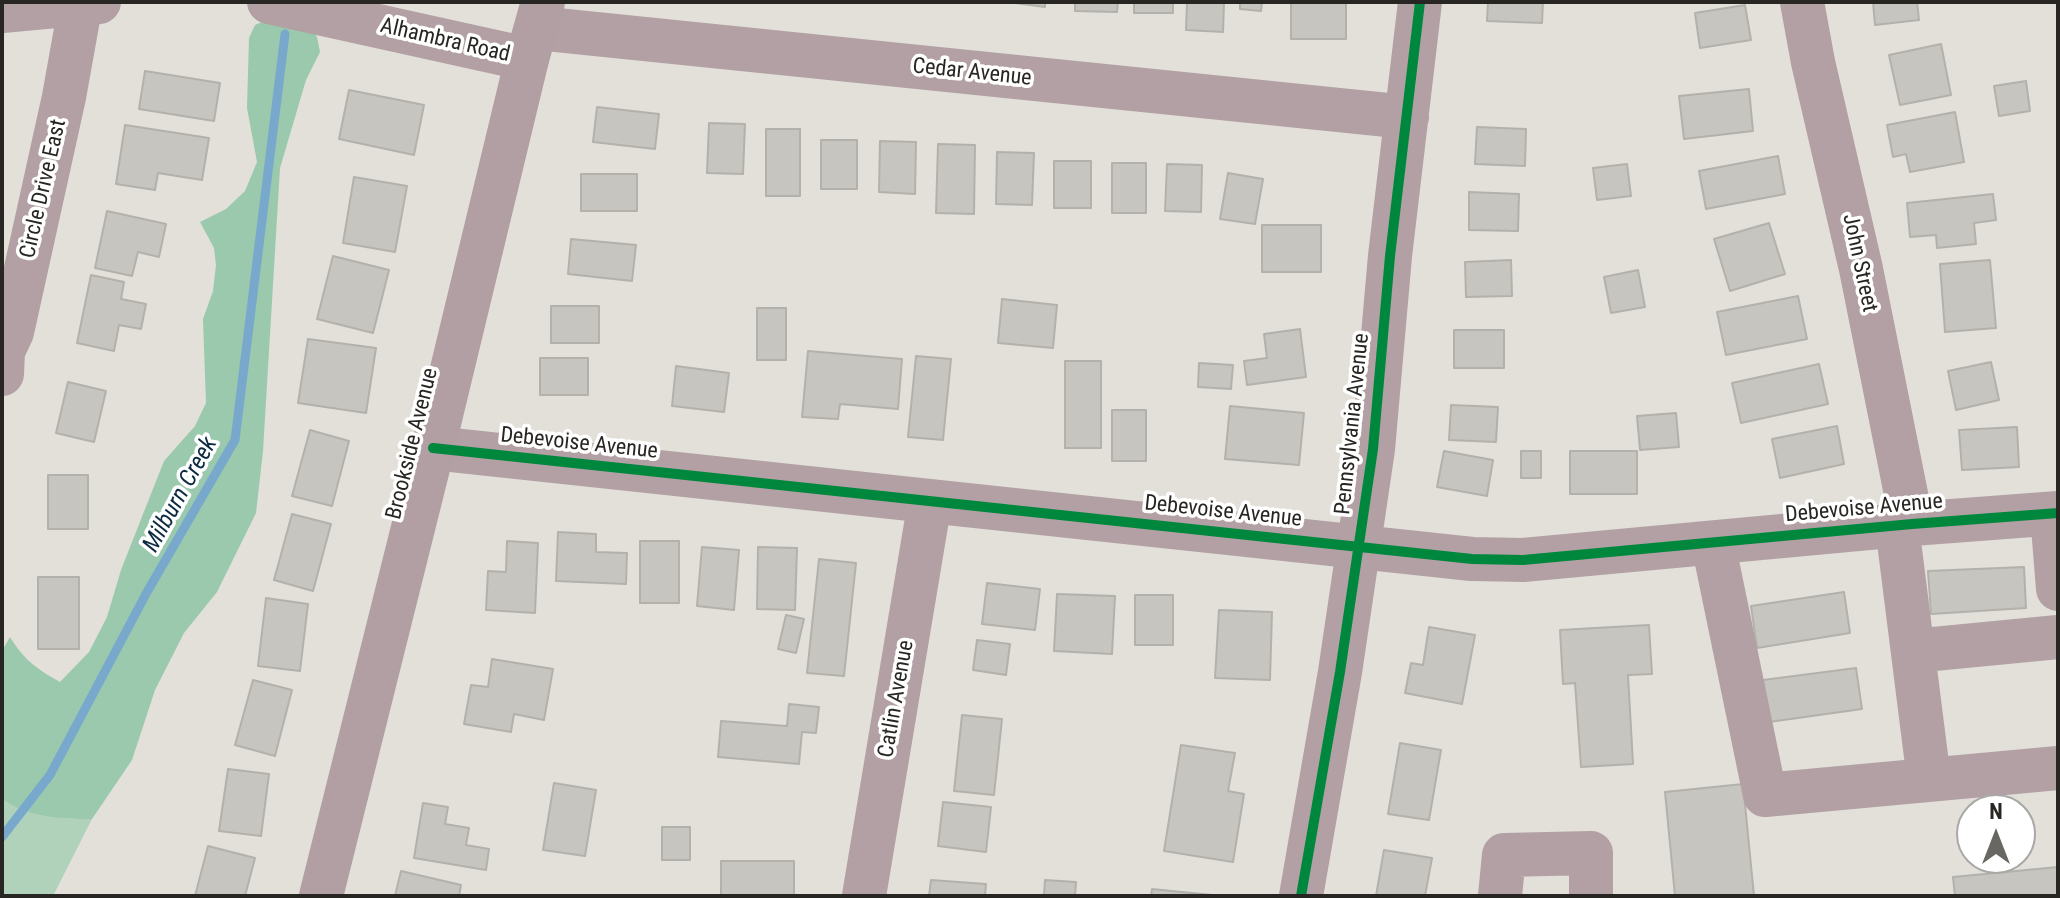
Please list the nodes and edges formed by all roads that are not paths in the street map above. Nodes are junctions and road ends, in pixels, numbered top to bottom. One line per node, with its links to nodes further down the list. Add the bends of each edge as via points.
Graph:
1 (269, 2): 6 (street, Alhambra Road)
2 (1420, 2): 7 (street, Pennsylvania Avenue)
3 (1802, 2): 12 (street, John Street, via 1861,269)
4 (87, 3): 5 (street); 8 (street, Circle Drive East)
5 (2, 11)
6 (536, 30): 7 (street, Cedar Avenue); 9 (main road, Brookside Avenue)
7 (1407, 117): 14 (street, Pennsylvania Avenue)
8 (2, 371)
9 (433, 448): 10 (street, Debevoise Avenue); 20 (main road, Brookside Avenue)
10 (930, 501): 14 (street, Debevoise Avenue); 21 (street, Catlin Avenue)
11 (2055, 514): 12 (street, Debevoise Avenue); 15 (street)
12 (1905, 525): 13 (street, Debevoise Avenue); 17 (street, John Street)
13 (1713, 543): 14 (street, Debevoise Avenue, via 1523,560); 19 (street, via 1765,795)
14 (1358, 547): 22 (street, Pennsylvania Avenue)
15 (2058, 589)
16 (2058, 637): 17 (street)
17 (1913, 651): 19 (street, John Street)
18 (2058, 768): 19 (street)
19 (1929, 780)
20 (321, 896)
21 (864, 896)
22 (1301, 896)
23 (1500, 896): 24 (street, via 1504,855 1591,853)
24 (1591, 896)

